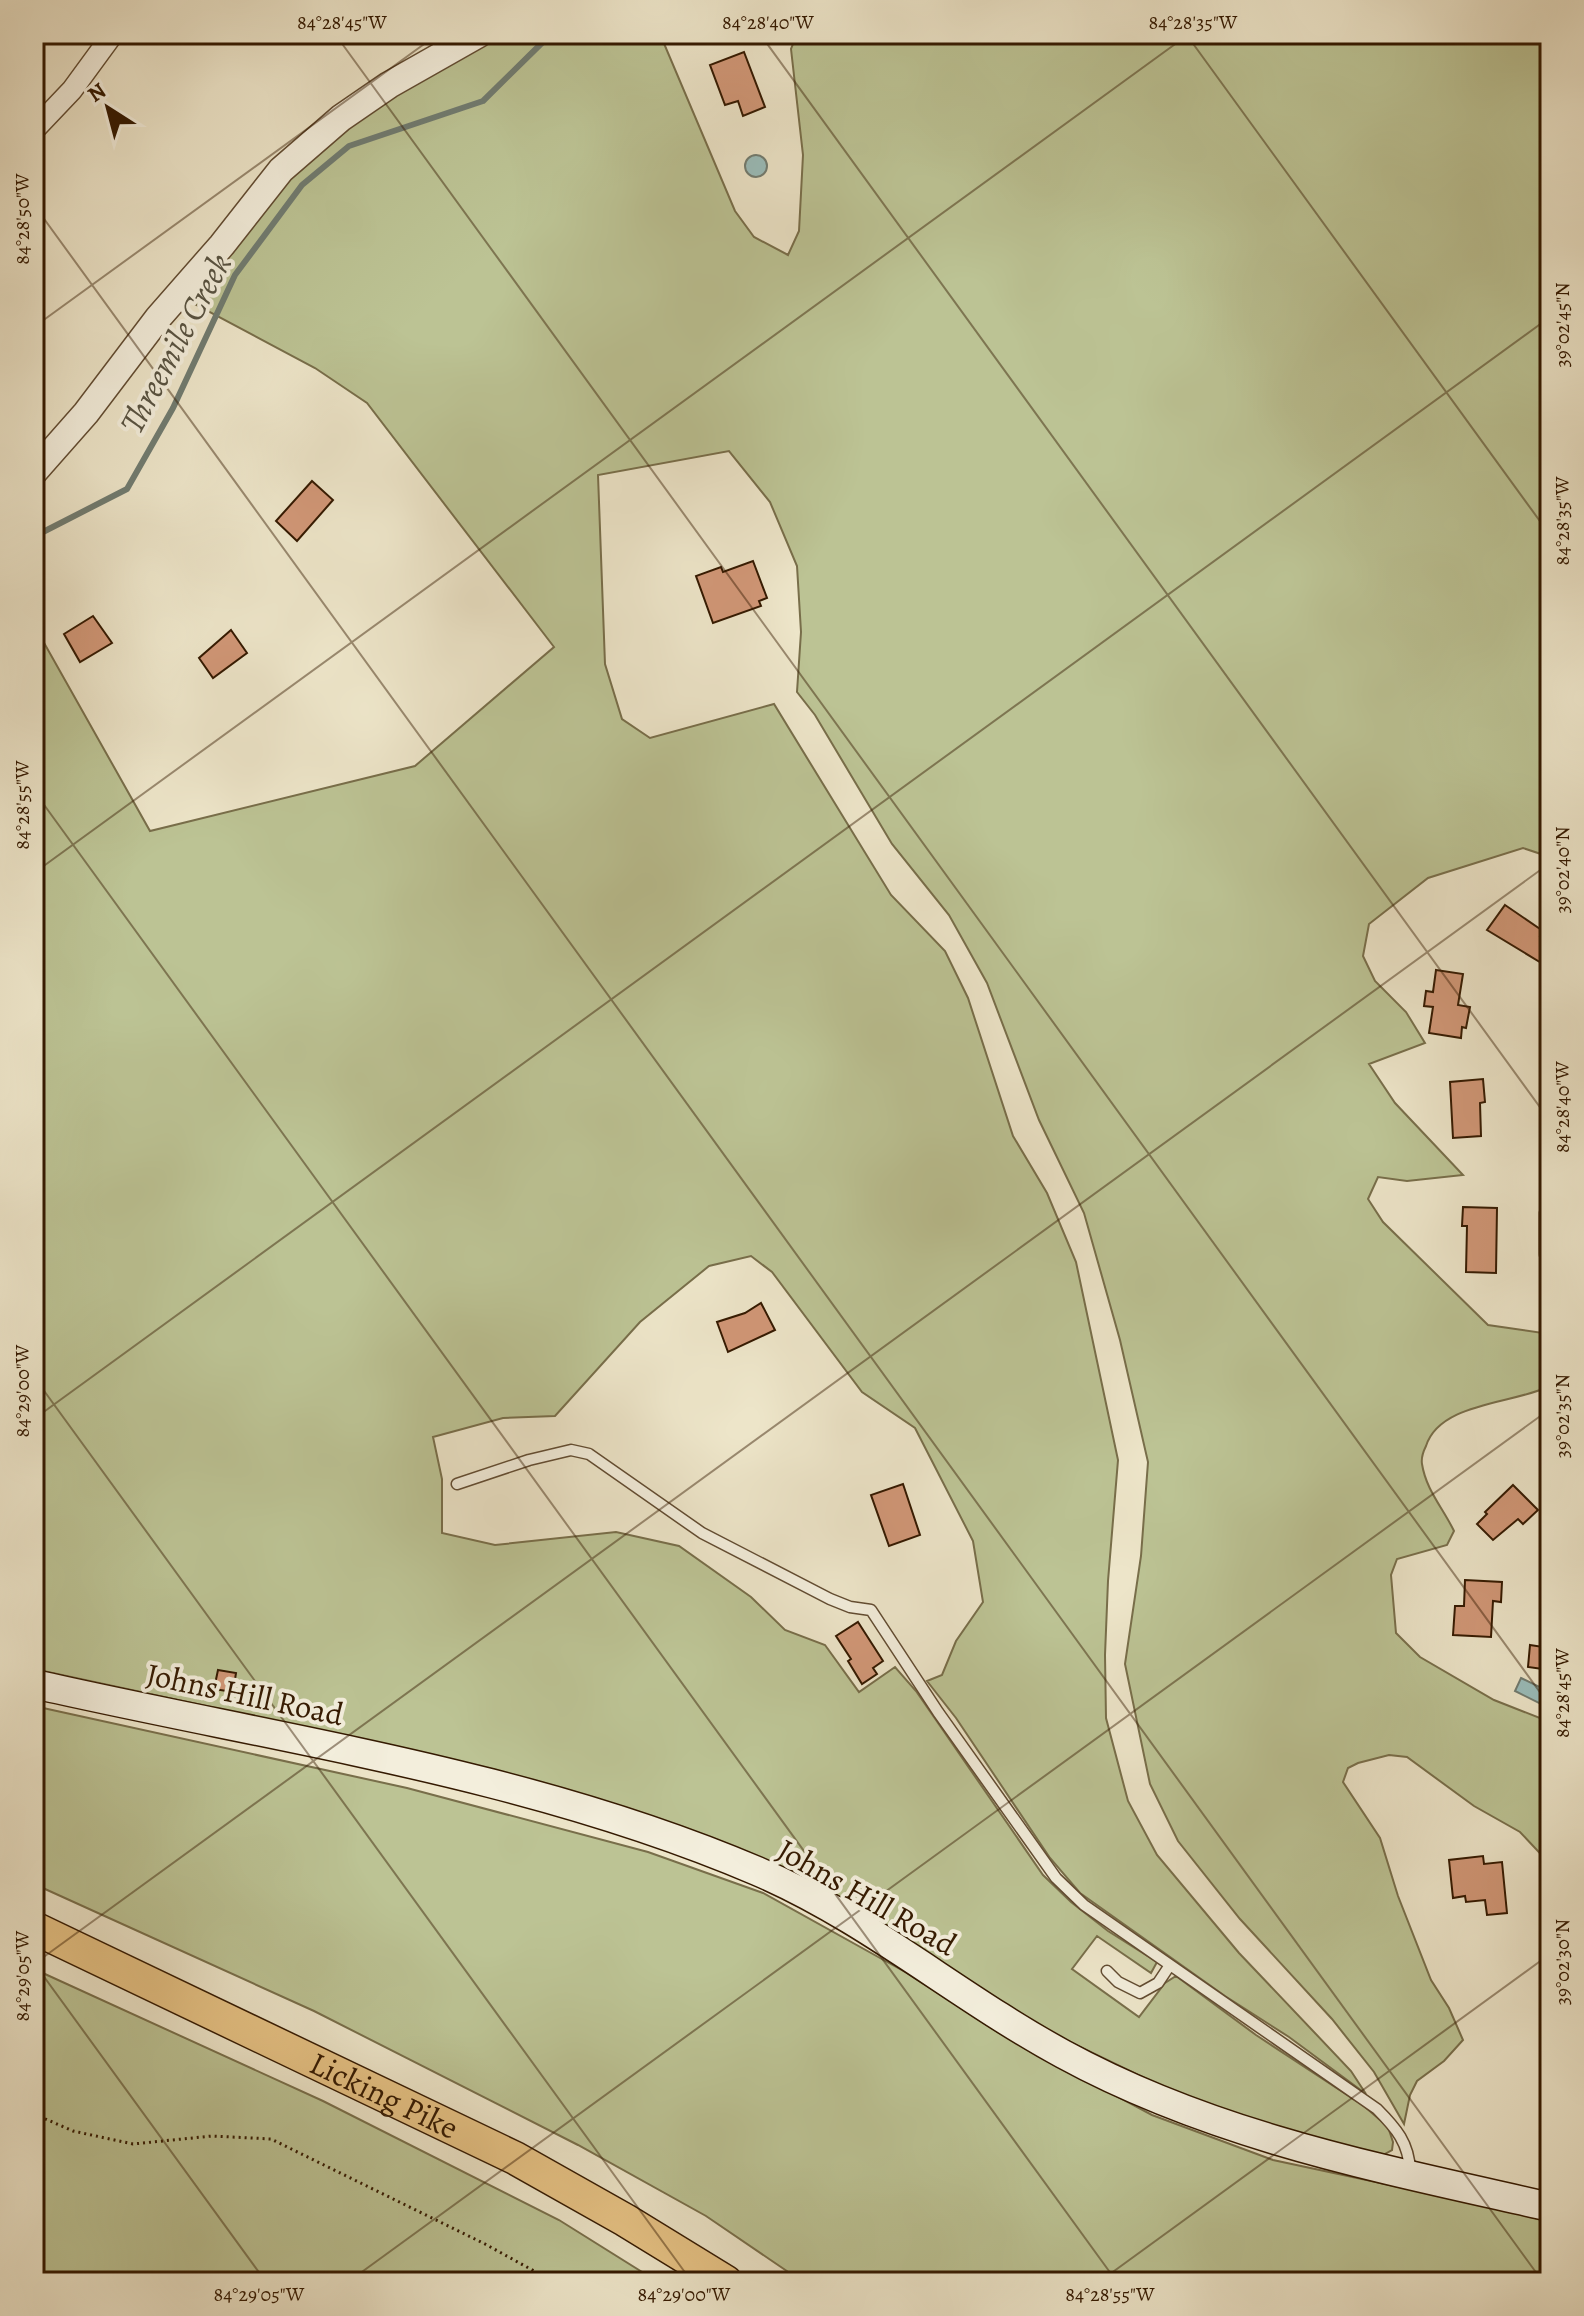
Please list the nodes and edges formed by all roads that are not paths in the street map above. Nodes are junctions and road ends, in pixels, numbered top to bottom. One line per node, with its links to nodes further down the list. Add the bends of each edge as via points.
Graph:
1 (113, 34): 3 (street)
2 (479, 34): 4 (street, via 389,85 281,170)
3 (34, 130)
4 (34, 472)
5 (1550, 1214): 6 (street)
6 (1550, 1254)
7 (457, 1484): 10 (lane, via 571,1450 589,1454 702,1533 830,1599 871,1610 1056,1878 1084,1905)
8 (34, 1684): 12 (main road, Johns Hill Road, via 424,1768 604,1815 695,1847 822,1903 1001,2018 1121,2083 1243,2132)
9 (34, 1928): 14 (main road, Licking Pike, via 515,2158)
10 (1170, 1965): 11 (lane, via 1158,1983 1140,1993); 12 (lane, via 1377,2109 1404,2142)
11 (1107, 1971)
12 (1410, 2176): 13 (main road, Johns Hill Road)
13 (1550, 2207)
14 (726, 2282)

